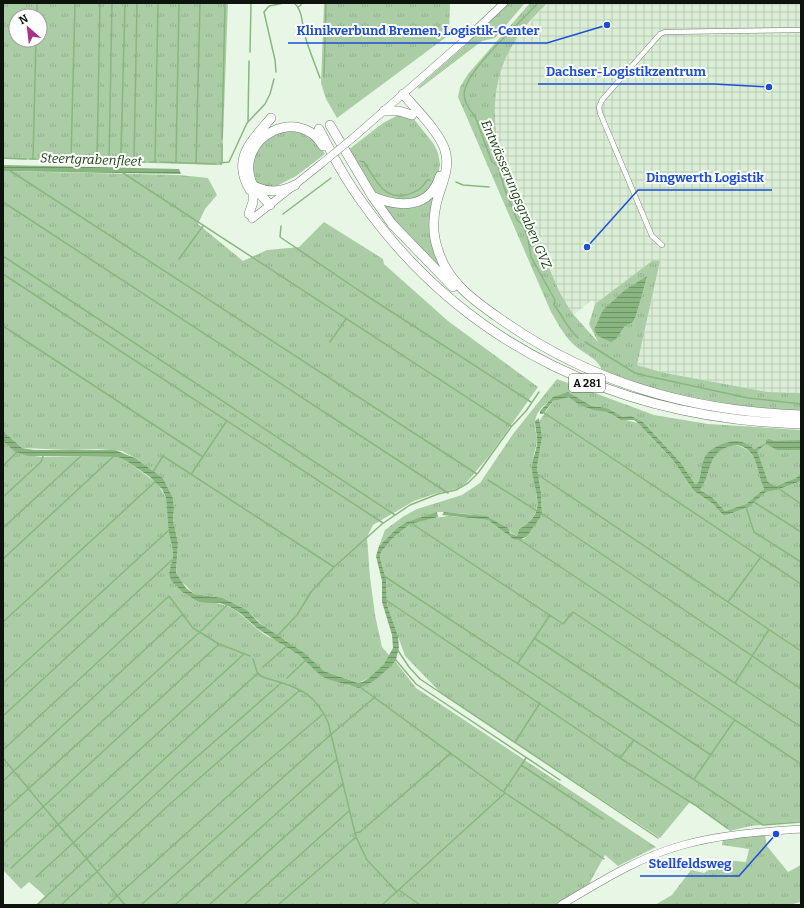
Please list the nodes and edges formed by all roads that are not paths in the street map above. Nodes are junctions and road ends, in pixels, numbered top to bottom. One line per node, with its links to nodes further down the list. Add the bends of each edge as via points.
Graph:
1 (504, 3): 3 (street)
2 (801, 30): 15 (street, via 665,32 660,34 602,100 600,113 652,236)
3 (401, 96): 4 (street); 5 (highway); 16 (highway, via 436,135 444,149 447,171 436,206 435,237 448,273)
4 (384, 111): 5 (highway, via 399,111); 10 (street, bridge)
5 (412, 115): 12 (highway, via 438,148 442,170 437,184 428,196 409,204 385,202)
6 (271, 118): 11 (highway, via 249,145 242,162 243,177)
7 (330, 125): 12 (highway, A 281)
8 (319, 129): 9 (highway, A 281)
9 (342, 171): 11 (highway, via 333,164 322,143 309,132 296,128 282,128 266,134 253,150 249,165); 18 (highway, A 281, via 361,202 413,263 474,317 532,356 587,383 650,404 735,420)
10 (295, 185): 11 (highway, via 279,191); 13 (street)
11 (254, 191): 13 (highway); 14 (highway)
12 (372, 196): 16 (highway, A 281, via 392,224 440,274 454,288)
13 (268, 207): 14 (street)
14 (250, 216)
15 (662, 245)
16 (465, 292): 17 (highway, A 281, via 540,345 594,373 623,384 669,398 715,407)
17 (801, 415)
18 (801, 424)
19 (801, 829): 20 (street, via 724,836 682,845 622,870)
20 (561, 905)

